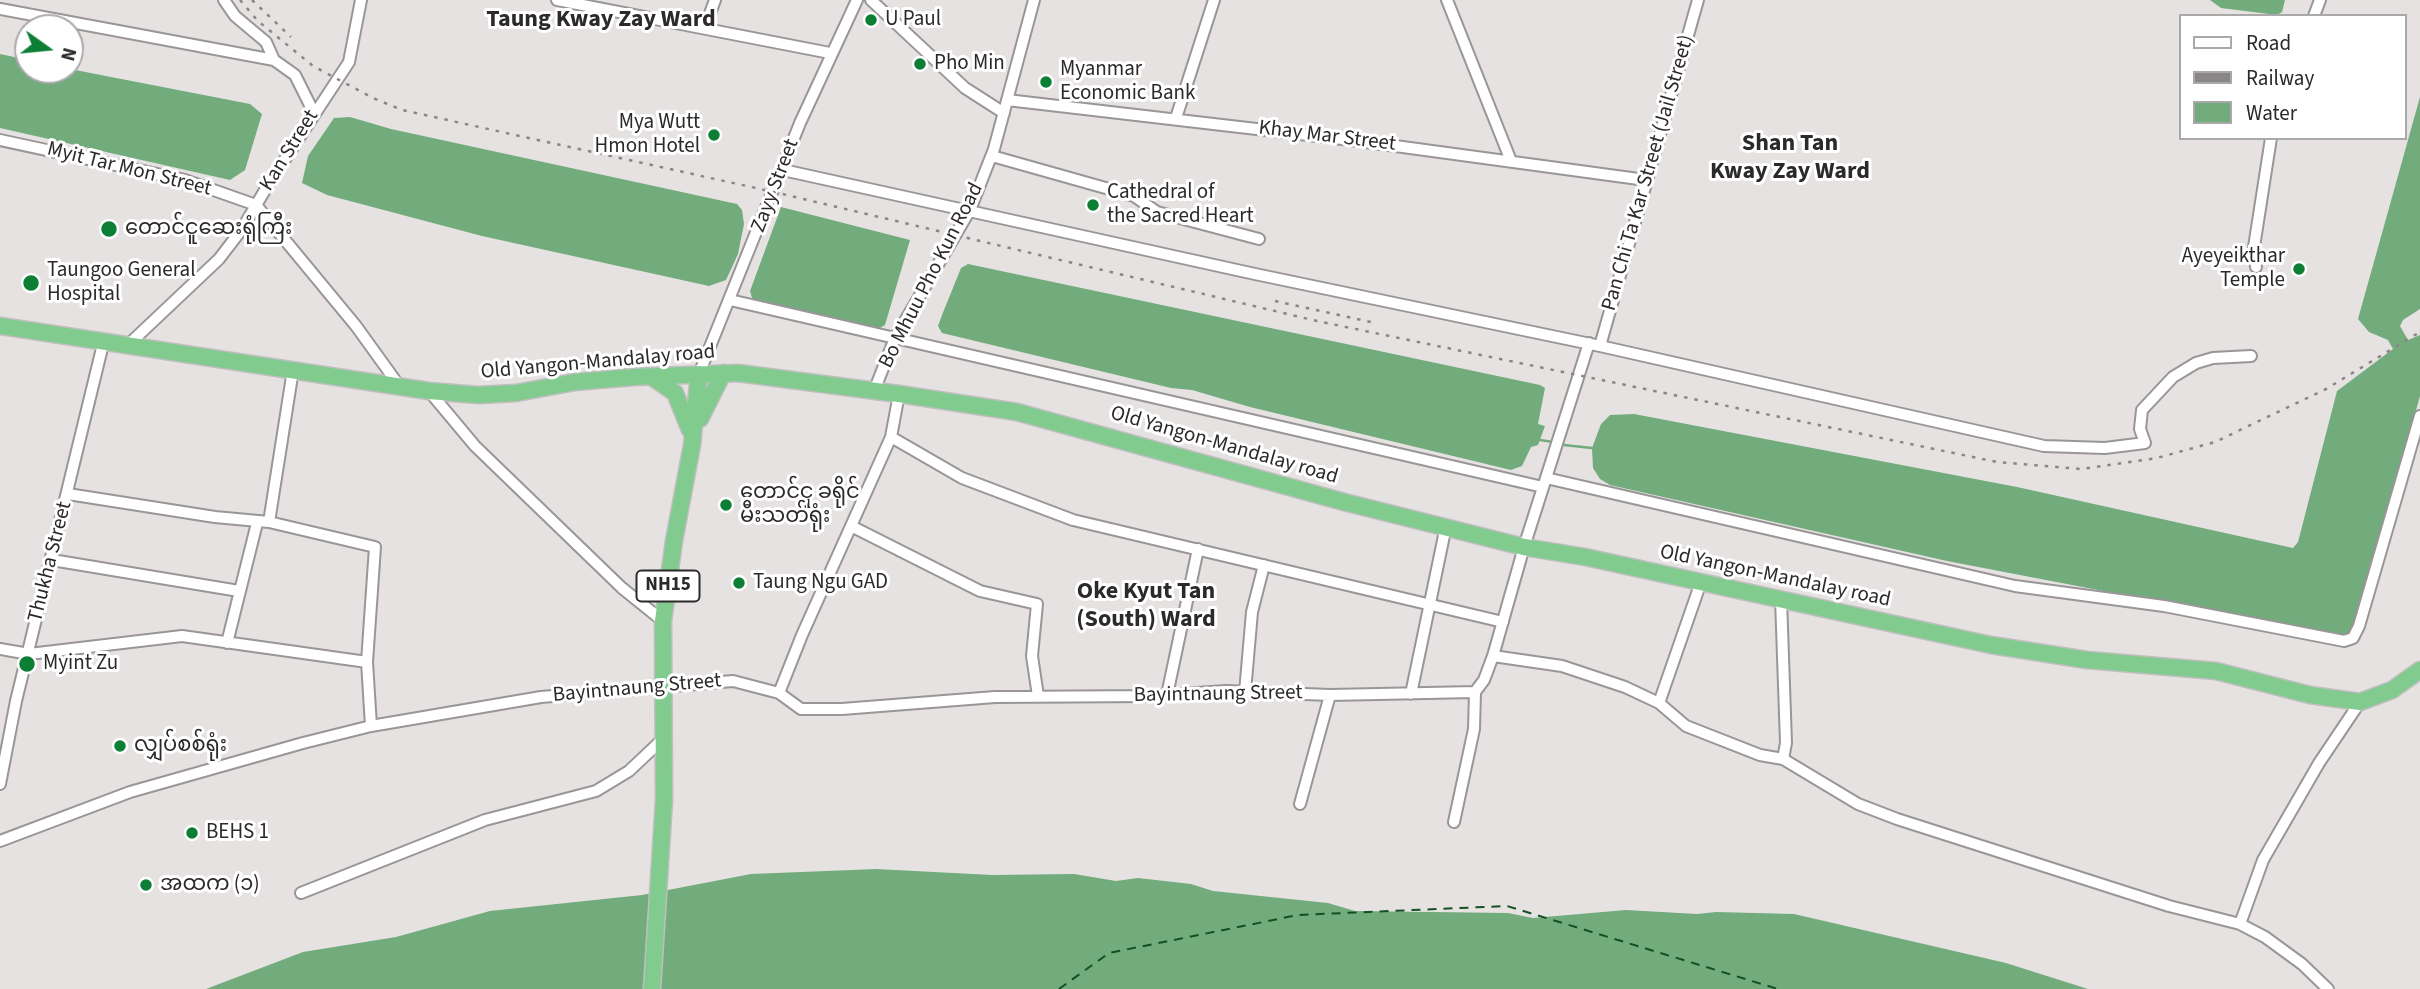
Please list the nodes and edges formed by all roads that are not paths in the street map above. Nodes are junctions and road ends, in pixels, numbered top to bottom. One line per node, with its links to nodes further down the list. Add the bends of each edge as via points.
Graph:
1 (224, 0): 16 (street, via 235,16 266,42)
2 (361, 0): 18 (street, Kan Street, via 349,62)
3 (557, 0): 13 (street)
4 (637, 0): 13 (street)
5 (715, 0): 14 (street)
6 (857, 0): 15 (street, Zayy Street)
7 (871, 0): 19 (street, via 965,88)
8 (1034, 0): 17 (street, Bo Mhuu Pho Kun Road)
9 (1214, 0): 20 (street)
10 (1447, 0): 24 (street)
11 (1698, 0): 26 (street, Pan Chi Ta Kar Street (Jail Street))
12 (0, 9): 16 (street)
13 (632, 13): 14 (street)
14 (705, 27): 15 (street)
15 (830, 53): 25 (street, Zayy Street)
16 (274, 60): 18 (street, via 295,75)
17 (1007, 100): 19 (street, Bo Mhuu Pho Kun Road); 20 (street, Khay Mar Street)
18 (314, 113): 27 (street, Kan Street)
19 (1004, 113): 23 (street, Bo Mhuu Pho Kun Road)
20 (1176, 118): 24 (street, Khay Mar Street)
21 (0, 140): 27 (street, Myit Tar Mon Street, via 185,180)
22 (2271, 140): 30 (street, via 2253,247)
23 (992, 156): 28 (street, Bo Mhuu Pho Kun Road); 29 (street, via 1134,196 1157,212)
24 (1511, 161): 26 (street, Khay Mar Street)
25 (783, 170): 28 (street); 31 (street, Zayy Street)
26 (1646, 180): 36 (street, Pan Chi Ta Kar Street (Jail Street))
27 (256, 205): 35 (street, Kan Street, via 219,259); 42 (street)
28 (970, 210): 33 (street, Bo Mhuu Pho Kun Road); 36 (street)
29 (1259, 239)
30 (2256, 267)
31 (730, 300): 33 (street); 40 (street, Zayy Street)
32 (0, 326): 34 (highway, Old Yangon-Mandalay road)
33 (895, 338): 44 (street, Bo Mhuu Pho Kun Road); 49 (street)
34 (104, 340): 35 (highway, Old Yangon-Mandalay road); 50 (street, Thukha Street)
35 (129, 344): 38 (highway, Old Yangon-Mandalay road)
36 (1595, 345): 37 (street, via 1994,436 2074,448 2145,443 2140,429 2142,410 2173,377 2205,360); 49 (street, Pan Chi Ta Kar Street (Jail Street))
37 (2251, 356)
38 (293, 370): 42 (highway, Old Yangon-Mandalay road); 51 (street)
39 (723, 373): 40 (highway, Old Yangon-Mandalay road); 44 (highway, Old Yangon-Mandalay road, via 779,376); 48 (highway)
40 (699, 374): 41 (highway, Old Yangon-Mandalay road); 48 (highway, NH15)
41 (649, 376): 43 (highway, Old Yangon-Mandalay road, via 516,393); 48 (highway, via 675,393)
42 (400, 387): 43 (highway, Old Yangon-Mandalay road)
43 (429, 391): 63 (street, via 475,446 622,588)
44 (874, 391): 45 (highway, Old Yangon-Mandalay road)
45 (899, 394): 47 (street); 54 (highway, Old Yangon-Mandalay road, via 1017,412)
46 (2420, 416): 49 (street, via 2359,626 2353,638 2344,641 2164,606 2015,586)
47 (891, 437): 53 (street); 56 (street, via 962,478 1073,520)
48 (692, 445): 63 (highway, NH15)
49 (1544, 483): 55 (street, Pan Chi Ta Kar Street (Jail Street))
50 (68, 494): 52 (street); 57 (street, Thukha Street)
51 (269, 522): 52 (street); 69 (street, via 375,547)
52 (257, 523): 60 (street)
53 (851, 526): 74 (street); 78 (street, via 980,591 1037,604 1032,656)
54 (1446, 526): 55 (highway, Old Yangon-Mandalay road); 62 (street)
55 (1524, 547): 59 (highway, Old Yangon-Mandalay road); 64 (street, Pan Chi Ta Kar Street (Jail Street))
56 (1198, 549): 58 (street); 76 (street)
57 (52, 560): 60 (street); 67 (street, Thukha Street)
58 (1264, 565): 62 (street); 72 (street, via 1252,612)
59 (1701, 582): 61 (highway, Old Yangon-Mandalay road); 80 (street)
60 (239, 591): 65 (street)
61 (1781, 599): 79 (highway, Old Yangon-Mandalay road, via 1991,645 2087,660 2216,671 2310,695); 83 (street)
62 (1427, 606): 64 (street); 75 (street)
63 (663, 621): 71 (highway, NH15)
64 (1503, 622): 68 (street, Pan Chi Ta Kar Street (Jail Street))
65 (227, 643): 67 (street, via 182,636); 69 (street)
66 (0, 649): 67 (street)
67 (29, 654): 84 (street, Thukha Street)
68 (1493, 656): 73 (street, Pan Chi Ta Kar Street (Jail Street)); 80 (street, via 1562,666)
69 (367, 662): 81 (street)
70 (2420, 670): 79 (highway, Old Yangon-Mandalay road, via 2392,690)
71 (664, 685): 74 (street, Bayintnaung Street, via 733,681); 81 (street, Bayintnaung Street, via 541,697); 82 (highway, NH15)
72 (1245, 692): 76 (street, Bayintnaung Street); 77 (street, Bayintnaung Street)
73 (1475, 692): 75 (street, Bayintnaung Street); 86 (street, via 1474,729)
74 (779, 693): 78 (street, Bayintnaung Street, via 801,709)
75 (1411, 694): 77 (street, Bayintnaung Street)
76 (1167, 695): 78 (street, Bayintnaung Street)
77 (1330, 695): 85 (street)
78 (1038, 696)
79 (2360, 702): 89 (street, via 2263,860)
80 (1658, 703): 83 (street, via 1686,726 1760,755)
81 (371, 726): 87 (street, Bayintnaung Street, via 130,792)
82 (665, 737): 88 (street, via 629,771 596,791 485,820); 90 (highway, NH15)
83 (1783, 759): 89 (street, via 1858,804 1897,819 2169,906)
84 (0, 784)
85 (1300, 804)
86 (1454, 821)
87 (0, 841)
88 (301, 893)
89 (2240, 924): 91 (street, via 2302,964)
90 (652, 989)
91 (2328, 989)

